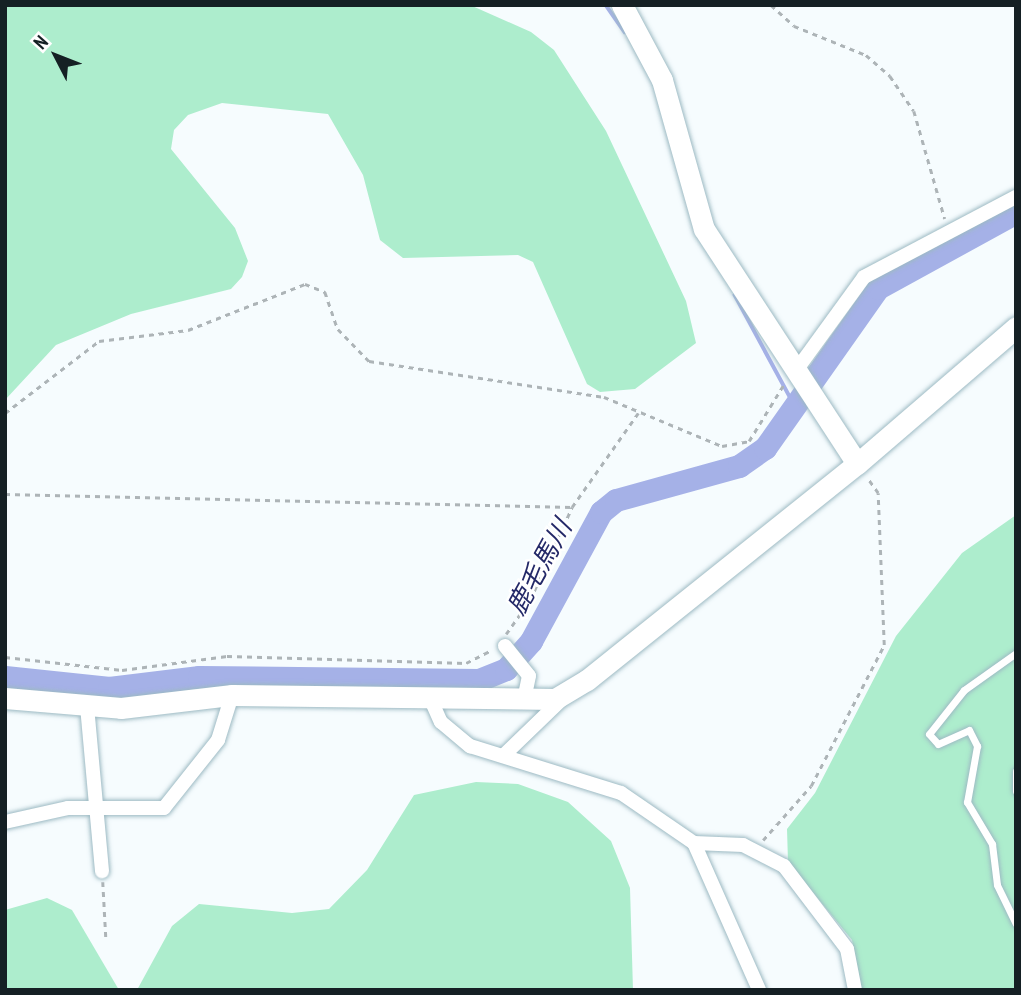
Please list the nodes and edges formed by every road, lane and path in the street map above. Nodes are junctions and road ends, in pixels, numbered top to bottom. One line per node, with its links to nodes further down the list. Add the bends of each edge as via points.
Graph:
1 (622, 5): 6 (street, via 653,58 704,229)
2 (771, 5): 4 (path, via 794,26 866,55 905,94)
3 (1016, 197): 4 (street)
4 (948, 232): 6 (street, via 864,277)
5 (1016, 327): 9 (street)
6 (794, 376): 8 (path, via 777,391 763,423 736,448); 9 (street)
7 (5, 413): 8 (path, via 99,341 188,330 304,284 325,292 338,328 369,361 538,383 604,397)
8 (638, 413): 11 (path)
9 (858, 464): 15 (street); 27 (path, via 878,493 884,645 811,786)
10 (5, 494): 11 (path)
11 (572, 507): 14 (path, via 530,600 500,642 467,663 227,656 122,670)
12 (505, 646): 19 (street, via 525,668)
13 (1016, 653): 29 (lane, via 964,690 929,734 938,744 969,730 977,746 967,802 992,844 997,885)
14 (5, 657)
15 (571, 691): 19 (street); 21 (street)
16 (232, 695): 18 (street); 20 (street, via 121,708); 24 (street, via 219,740 164,808)
17 (5, 698): 20 (street)
18 (430, 700): 19 (street); 21 (street, via 452,735)
19 (524, 700)
20 (87, 706): 24 (street)
21 (503, 756): 26 (street, via 621,793)
22 (1016, 771): 23 (lane)
23 (1016, 790)
24 (94, 808): 25 (street); 28 (street)
25 (5, 822)
26 (694, 843): 27 (street); 31 (street)
27 (757, 849): 32 (street, via 784,866 833,925 847,949)
28 (102, 872): 30 (path)
29 (1016, 923)
30 (106, 938)
31 (759, 990)
32 (855, 990)

